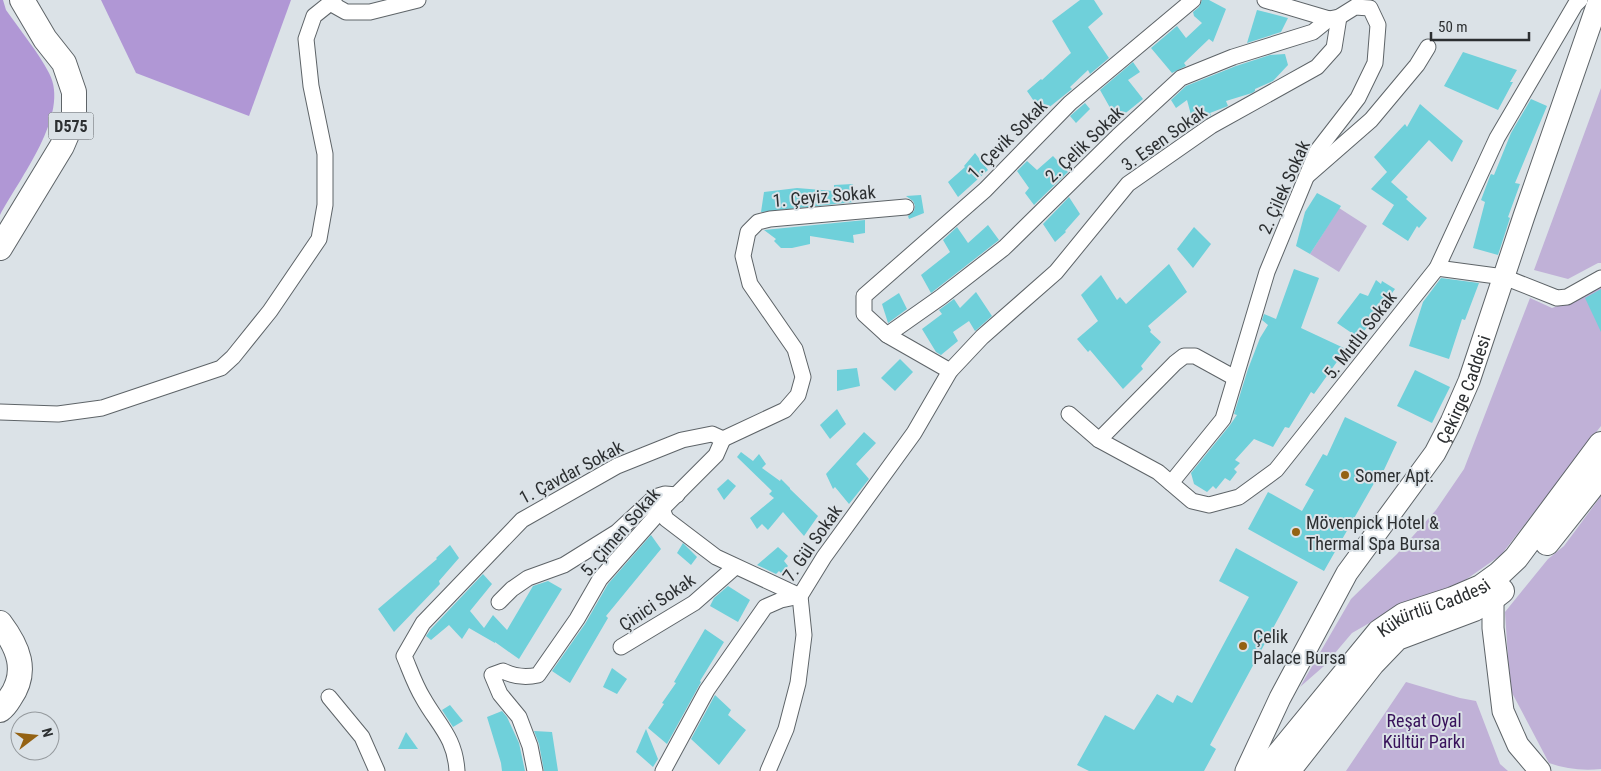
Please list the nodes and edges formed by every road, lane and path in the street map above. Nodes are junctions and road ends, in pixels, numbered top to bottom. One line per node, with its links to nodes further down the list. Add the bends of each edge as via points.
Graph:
1 (22, 0): 12 (main road, D575, via 64,63 74,92 74,118 62,146)
2 (418, 0): 7 (street, via 370,12 346,12)
3 (1193, 0): 16 (street, 1. Çevik Sokak, via 1070,102 985,190 864,296 864,314)
4 (1265, 0): 8 (street)
5 (1580, 0): 13 (street, 5. Mutlu Sokak, via 1497,138)
6 (1599, 0): 15 (main road, Çekirge Caddesi, via 1584,38)
7 (332, 1): 19 (street, via 314,16 306,39 311,86 325,154 325,205 319,240 234,357 221,368 102,408 58,414)
8 (1334, 18): 10 (street, 2. Çilek Sokak, via 1355,6 1370,8 1378,25 1375,63 1358,98 1317,151); 16 (street, 2. Çelik Sokak, via 1313,32 1233,57 1180,78 1004,248); 17 (street, 3. Esen Sokak, via 1334,48 1317,67 1211,126 1128,184 1056,272 982,337)
9 (1428, 47): 10 (street, via 1417,66 1371,120)
10 (1305, 178): 18 (street, 2. Çilek Sokak, via 1268,272)
11 (906, 207): 21 (street, 1. Çeyiz Sokak, via 770,219 758,222 748,232 743,256 750,284 795,349 803,377 798,396 785,410)
12 (0, 248)
13 (1437, 268): 15 (street); 25 (street, 5. Mutlu Sokak, via 1276,470 1239,498 1209,505 1192,501)
14 (1601, 278): 15 (street, via 1567,297 1557,298)
15 (1512, 279): 43 (main road, Çekirge Caddesi, via 1470,381 1435,453 1347,573 1280,698)
16 (887, 335): 17 (street)
17 (950, 370): 30 (street, 7. Gül Sokak, via 914,433 824,557)
18 (1235, 378): 22 (street, via 1195,356 1184,356); 25 (street, 2. Çilek Sokak, via 1223,419)
19 (0, 412)
20 (1069, 414): 22 (street, 5. Mutlu Sokak)
21 (723, 439): 26 (street, 5. Çimen Sokak, via 716,455); 39 (street, 1. Çavdar Sokak, via 712,434 682,440 617,466 522,520 423,623 404,656 422,698 450,738)
22 (1099, 440): 25 (street, 5. Mutlu Sokak, via 1158,472)
23 (1601, 444): 29 (main road, Kükürtlü Caddesi, via 1516,558)
24 (1601, 475): 32 (main road, Kükürtlü Caddesi, via 1523,573)
25 (1171, 483)
26 (677, 495): 27 (street, 5. Çimen Sokak); 31 (street, via 655,497 617,532 564,565 528,578)
27 (662, 509): 28 (street, via 666,519 688,537); 40 (street, 5. Çimen Sokak, via 600,580 578,619 538,675 526,678 503,671 492,675 500,694 518,717 530,746)
28 (735, 567): 30 (street); 34 (street, Çinici Sokak, via 694,603)
29 (1499, 574): 32 (main road); 32 (main road, Kükürtlü Caddesi, via 1481,587)
30 (800, 596): 41 (street, 7. Gül Sokak, via 765,607 707,690); 42 (street, via 804,636 798,683 786,729)
31 (499, 602)
32 (1473, 602): 44 (main road, Kükürtlü Caddesi, via 1404,615 1378,632); 45 (main road, Kükürtlü Caddesi, via 1397,638 1372,664); 46 (main road, via 1481,635 1490,712 1505,747); 47 (main road, via 1493,628 1503,712 1518,745)
33 (0, 623): 35 (main road, via 12,639 21,664)
34 (622, 647)
35 (10, 684): 37 (main road, via 18,688)
36 (329, 697): 38 (street, via 362,737)
37 (0, 710)
38 (377, 771)
39 (457, 771)
40 (535, 771)
41 (662, 771)
42 (768, 771)
43 (1246, 771)
44 (1265, 771)
45 (1288, 771)
46 (1521, 771)
47 (1540, 771)

